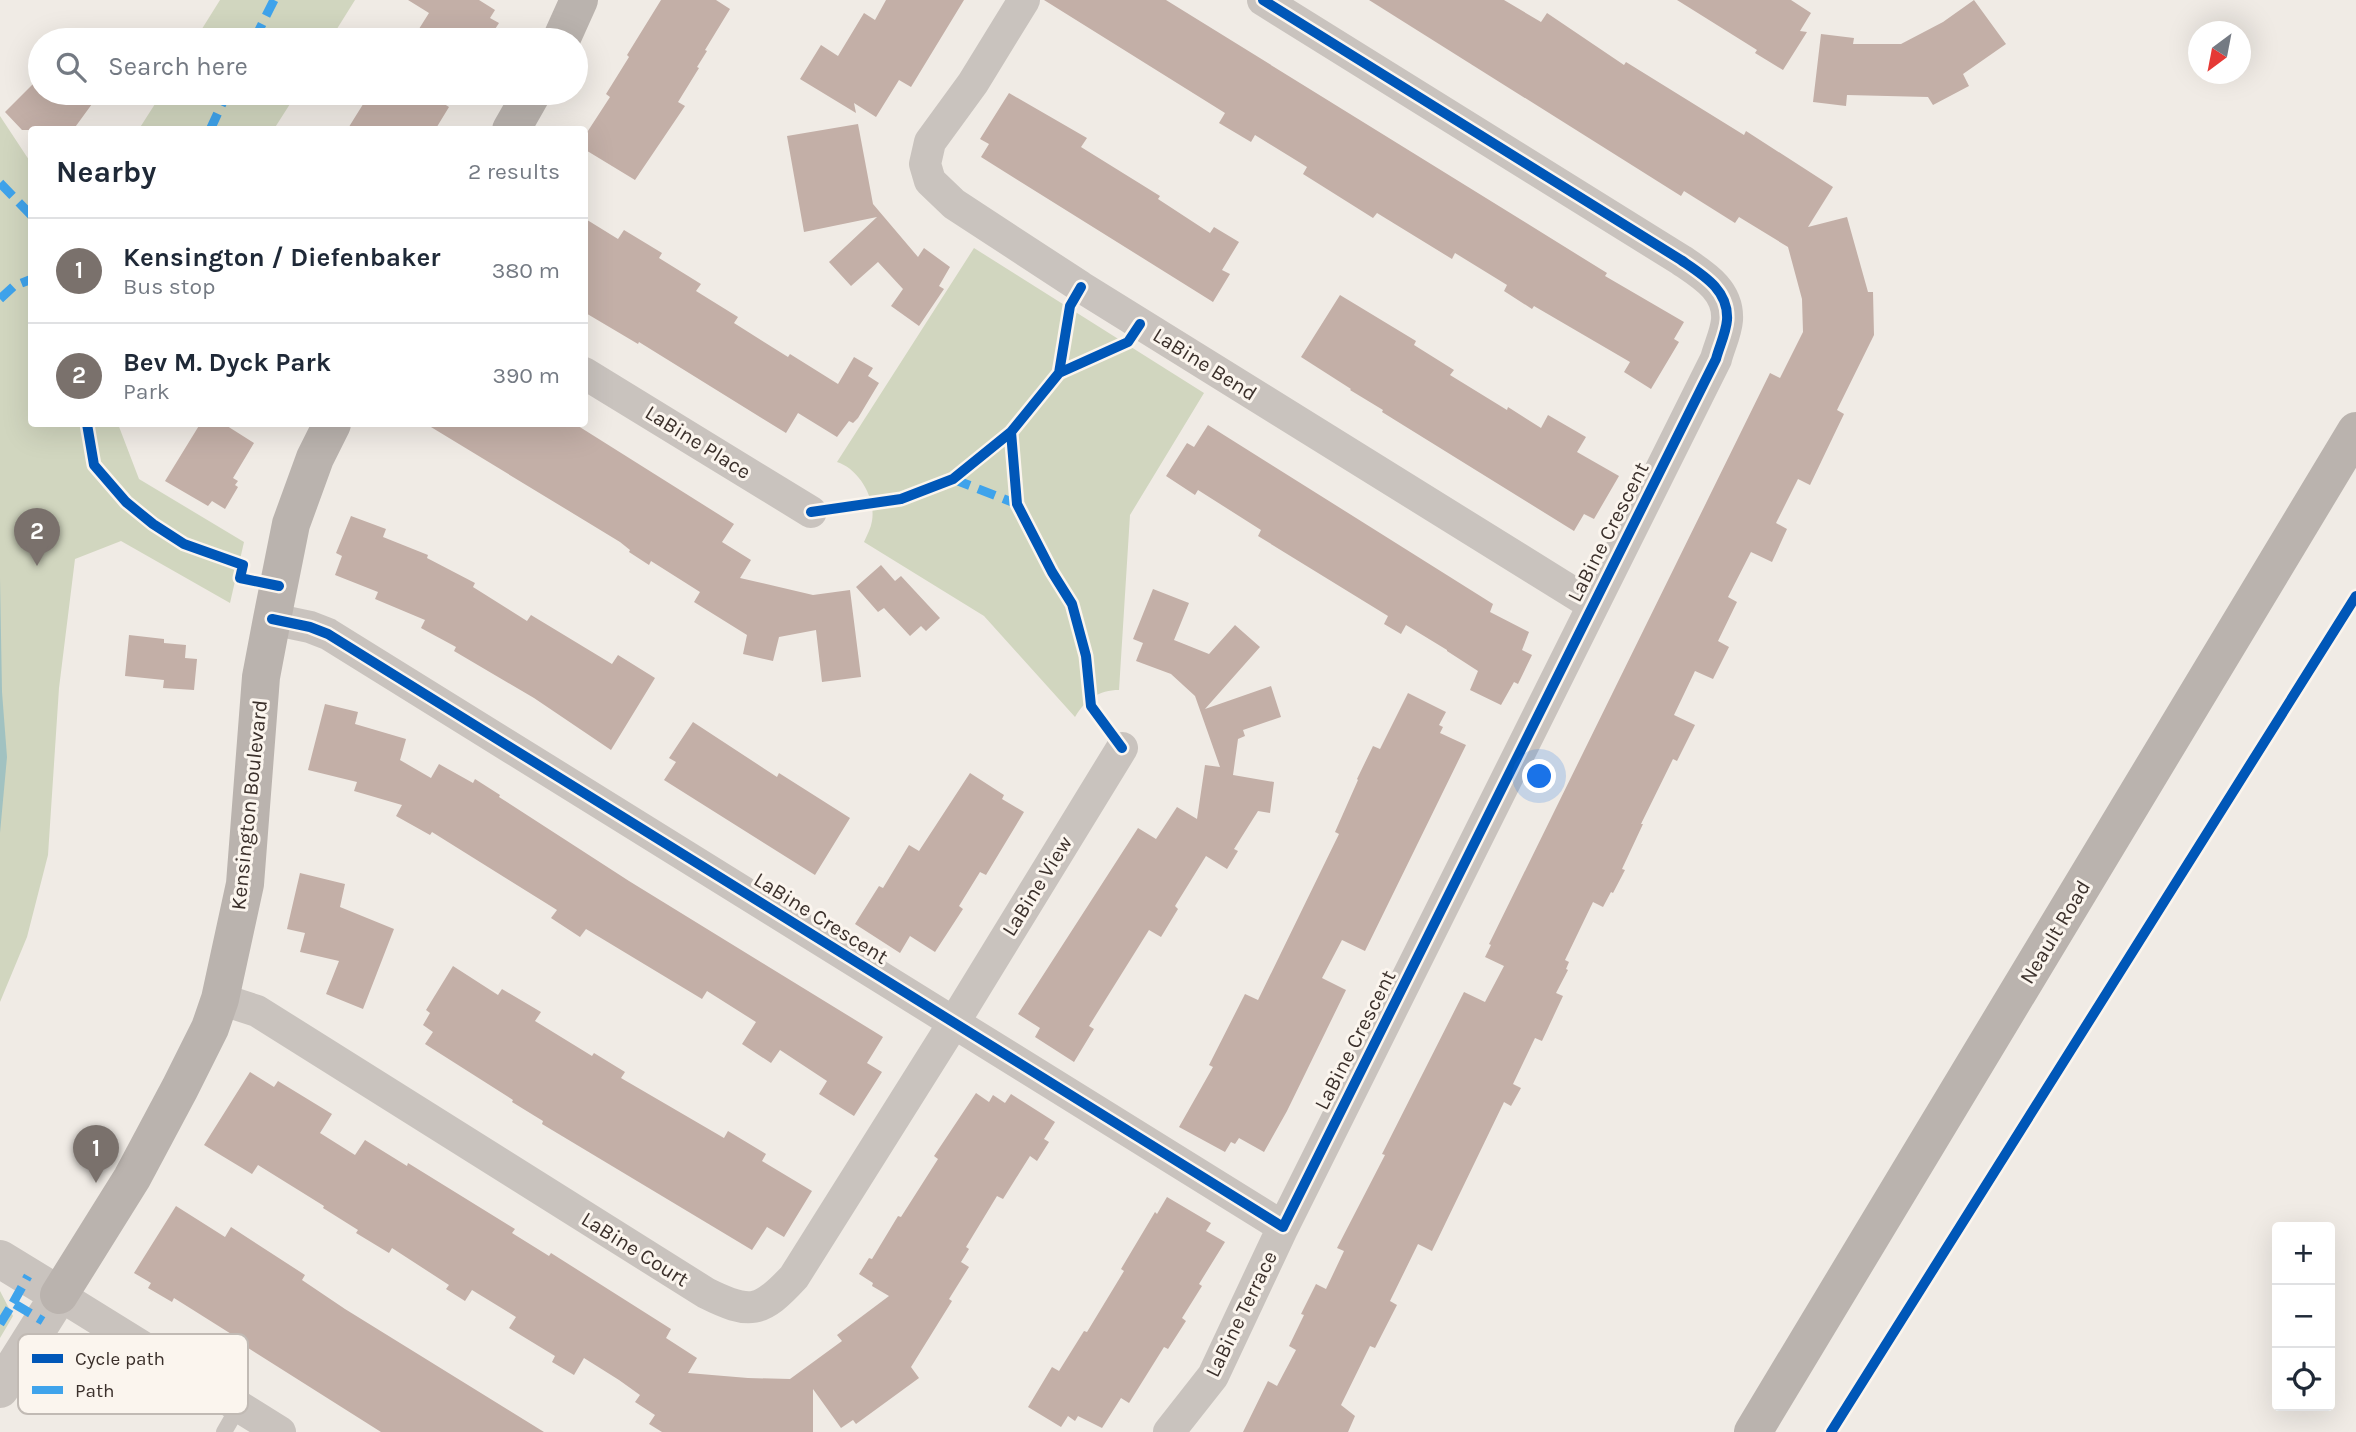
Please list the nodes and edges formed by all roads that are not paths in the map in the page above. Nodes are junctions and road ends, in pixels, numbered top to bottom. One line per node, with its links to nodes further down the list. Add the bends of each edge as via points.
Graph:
1 (579, 0): 4 (main road)
2 (1024, 0): 11 (street, LaBine Bend, via 930,142 925,164 930,181 954,204 1081,287)
3 (1263, 0): 11 (street, LaBine Crescent, via 1681,260 1710,280 1723,296 1727,320 1716,359)
4 (566, 28)
5 (525, 105): 6 (main road)
6 (513, 126)
7 (588, 375): 10 (street, LaBine Place)
8 (330, 427): 12 (main road, Kensington Boulevard, via 291,524)
9 (2356, 431): 26 (main road, Neault Road)
10 (811, 512)
11 (1593, 605): 16 (street, LaBine Crescent)
12 (272, 619): 14 (main road, Kensington Boulevard, via 261,677 245,884); 15 (street, LaBine Crescent, via 328,634)
13 (1122, 748): 15 (street, LaBine View)
14 (220, 999): 15 (street, LaBine Court, via 257,1011 706,1293 729,1305 750,1308 772,1301 794,1277); 18 (main road, Kensington Boulevard, via 210,1028 132,1178)
15 (953, 1024): 16 (street, LaBine Crescent)
16 (1283, 1227): 25 (street, LaBine Terrace, via 1213,1376)
17 (0, 1259): 18 (street)
18 (59, 1295): 19 (street, Kensington Boulevard); 20 (street)
19 (35, 1334)
20 (113, 1334)
21 (18, 1361): 22 (street, Kensington Boulevard)
22 (0, 1390)
23 (232, 1419): 24 (street)
24 (280, 1432)
25 (1169, 1432)
26 (1753, 1432)

